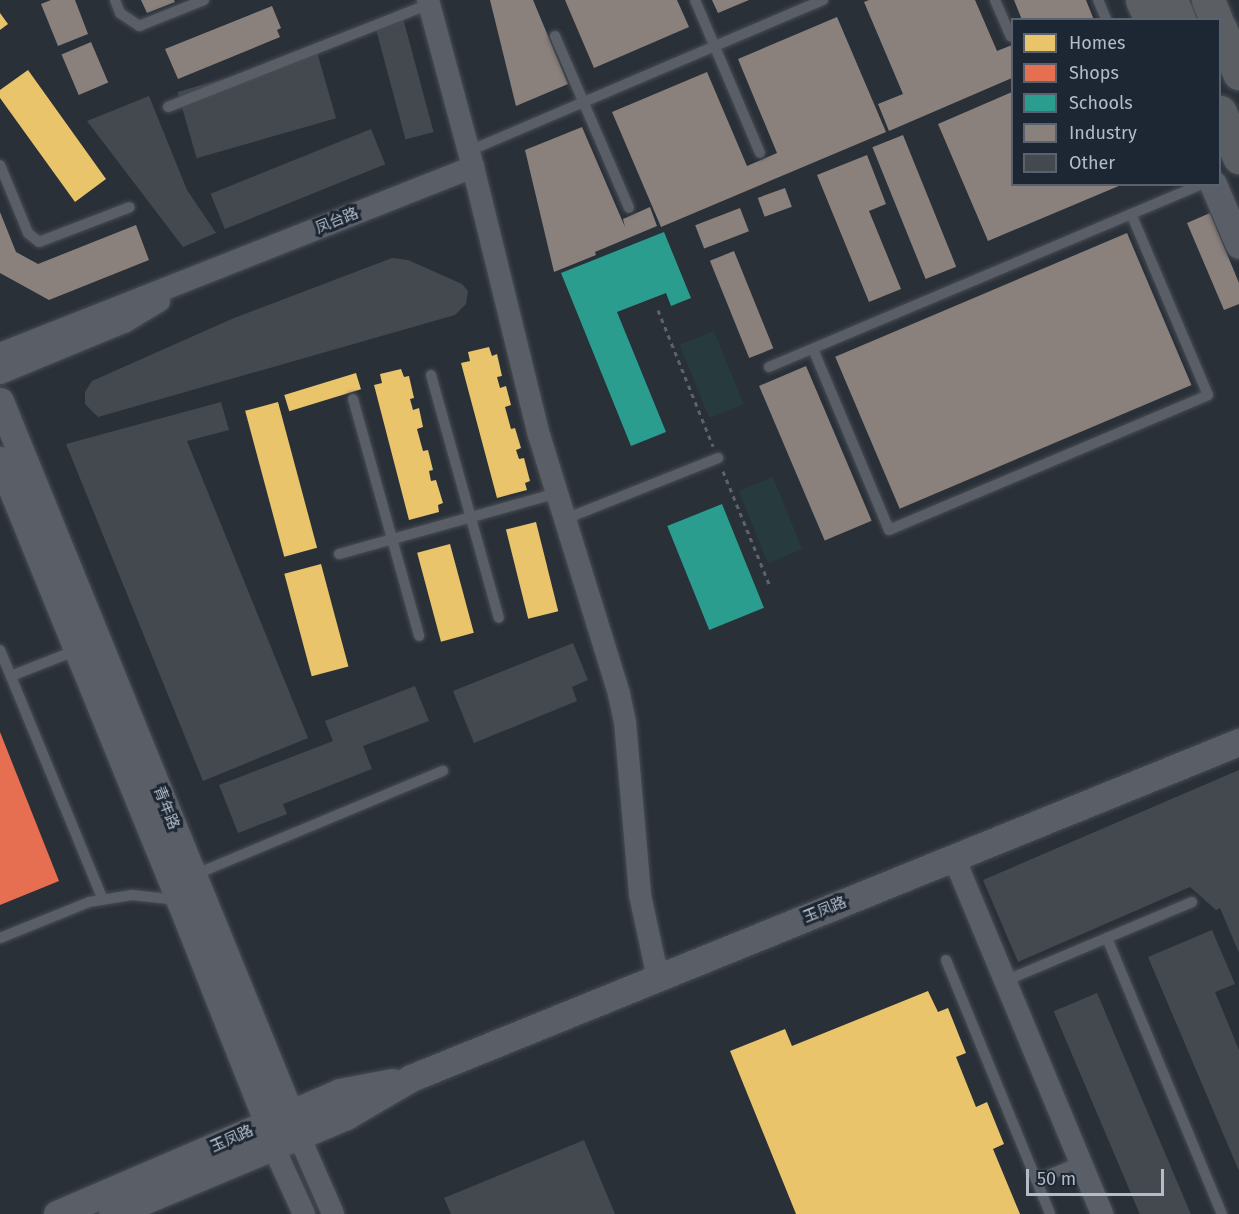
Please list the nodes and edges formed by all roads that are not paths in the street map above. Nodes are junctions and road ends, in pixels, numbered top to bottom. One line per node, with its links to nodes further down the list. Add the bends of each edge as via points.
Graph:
1 (115, 0): 2 (lane, via 120,13 140,26)
2 (204, 0)
3 (695, 0): 20 (lane)
4 (823, 0): 20 (lane)
5 (995, 0): 19 (lane)
6 (1098, 0): 12 (lane)
7 (1129, 0): 13 (street)
8 (1142, 0): 14 (highway)
9 (1171, 0): 15 (highway)
10 (1208, 0): 16 (highway)
11 (428, 2): 23 (lane); 27 (street)
12 (1106, 18)
13 (1137, 18)
14 (1150, 18)
15 (1178, 18)
16 (1215, 18)
17 (1221, 29): 21 (highway)
18 (555, 36): 22 (lane)
19 (1011, 37)
20 (714, 46): 22 (lane); 25 (lane)
21 (1239, 73)
22 (583, 102): 27 (lane); 32 (lane)
23 (168, 107)
24 (1221, 114): 26 (highway)
25 (759, 153)
26 (1239, 157)
27 (471, 159): 35 (street, 凤台路); 45 (street, via 519,358)
28 (0, 165): 31 (lane, via 28,233 39,242)
29 (1197, 186): 33 (lane)
30 (1213, 186): 34 (street)
31 (130, 207)
32 (629, 208)
33 (1131, 214): 36 (lane); 36 (lane, via 1208,395 890,530)
34 (1239, 245)
35 (201, 276): 37 (street, 凤台路); 39 (street, 凤台路, via 124,322)
36 (813, 349): 38 (lane)
37 (0, 354)
38 (769, 367)
39 (0, 373)
40 (431, 375): 46 (lane)
41 (353, 399): 48 (lane)
42 (0, 401): 58 (street, 青年路)
43 (718, 458): 47 (lane)
44 (0, 460): 53 (street, 青年路)
45 (557, 493): 46 (lane); 47 (street)
46 (471, 517): 48 (lane); 50 (lane)
47 (565, 519): 65 (street, via 625,722 640,895)
48 (392, 539): 49 (lane); 51 (lane)
49 (339, 554)
50 (499, 618)
51 (419, 636)
52 (0, 650): 54 (lane)
53 (77, 650): 54 (lane); 60 (street, 青年路)
54 (11, 676): 59 (lane)
55 (1239, 742): 57 (street, 玉凤路)
56 (443, 771): 58 (lane)
57 (954, 858): 65 (street, 玉凤路); 66 (street)
58 (194, 875): 67 (street, 青年路)
59 (103, 900): 60 (lane, via 132,895); 62 (lane)
60 (180, 901): 67 (street, 青年路)
61 (1192, 902): 63 (lane)
62 (0, 938)
63 (1107, 938): 66 (lane); 76 (lane)
64 (946, 960): 69 (lane)
65 (658, 978): 67 (street, 玉凤路, via 411,1078 340,1092)
66 (1005, 981): 68 (street)
67 (283, 1130): 70 (street, 玉凤路); 71 (street, 玉凤路); 72 (street, 青年路); 73 (street, 青年路)
68 (1080, 1162): 69 (lane); 75 (street)
69 (1036, 1180): 74 (lane)
70 (57, 1214)
71 (112, 1214)
72 (304, 1214)
73 (333, 1214)
74 (1050, 1214)
75 (1102, 1214)
76 (1222, 1214)

